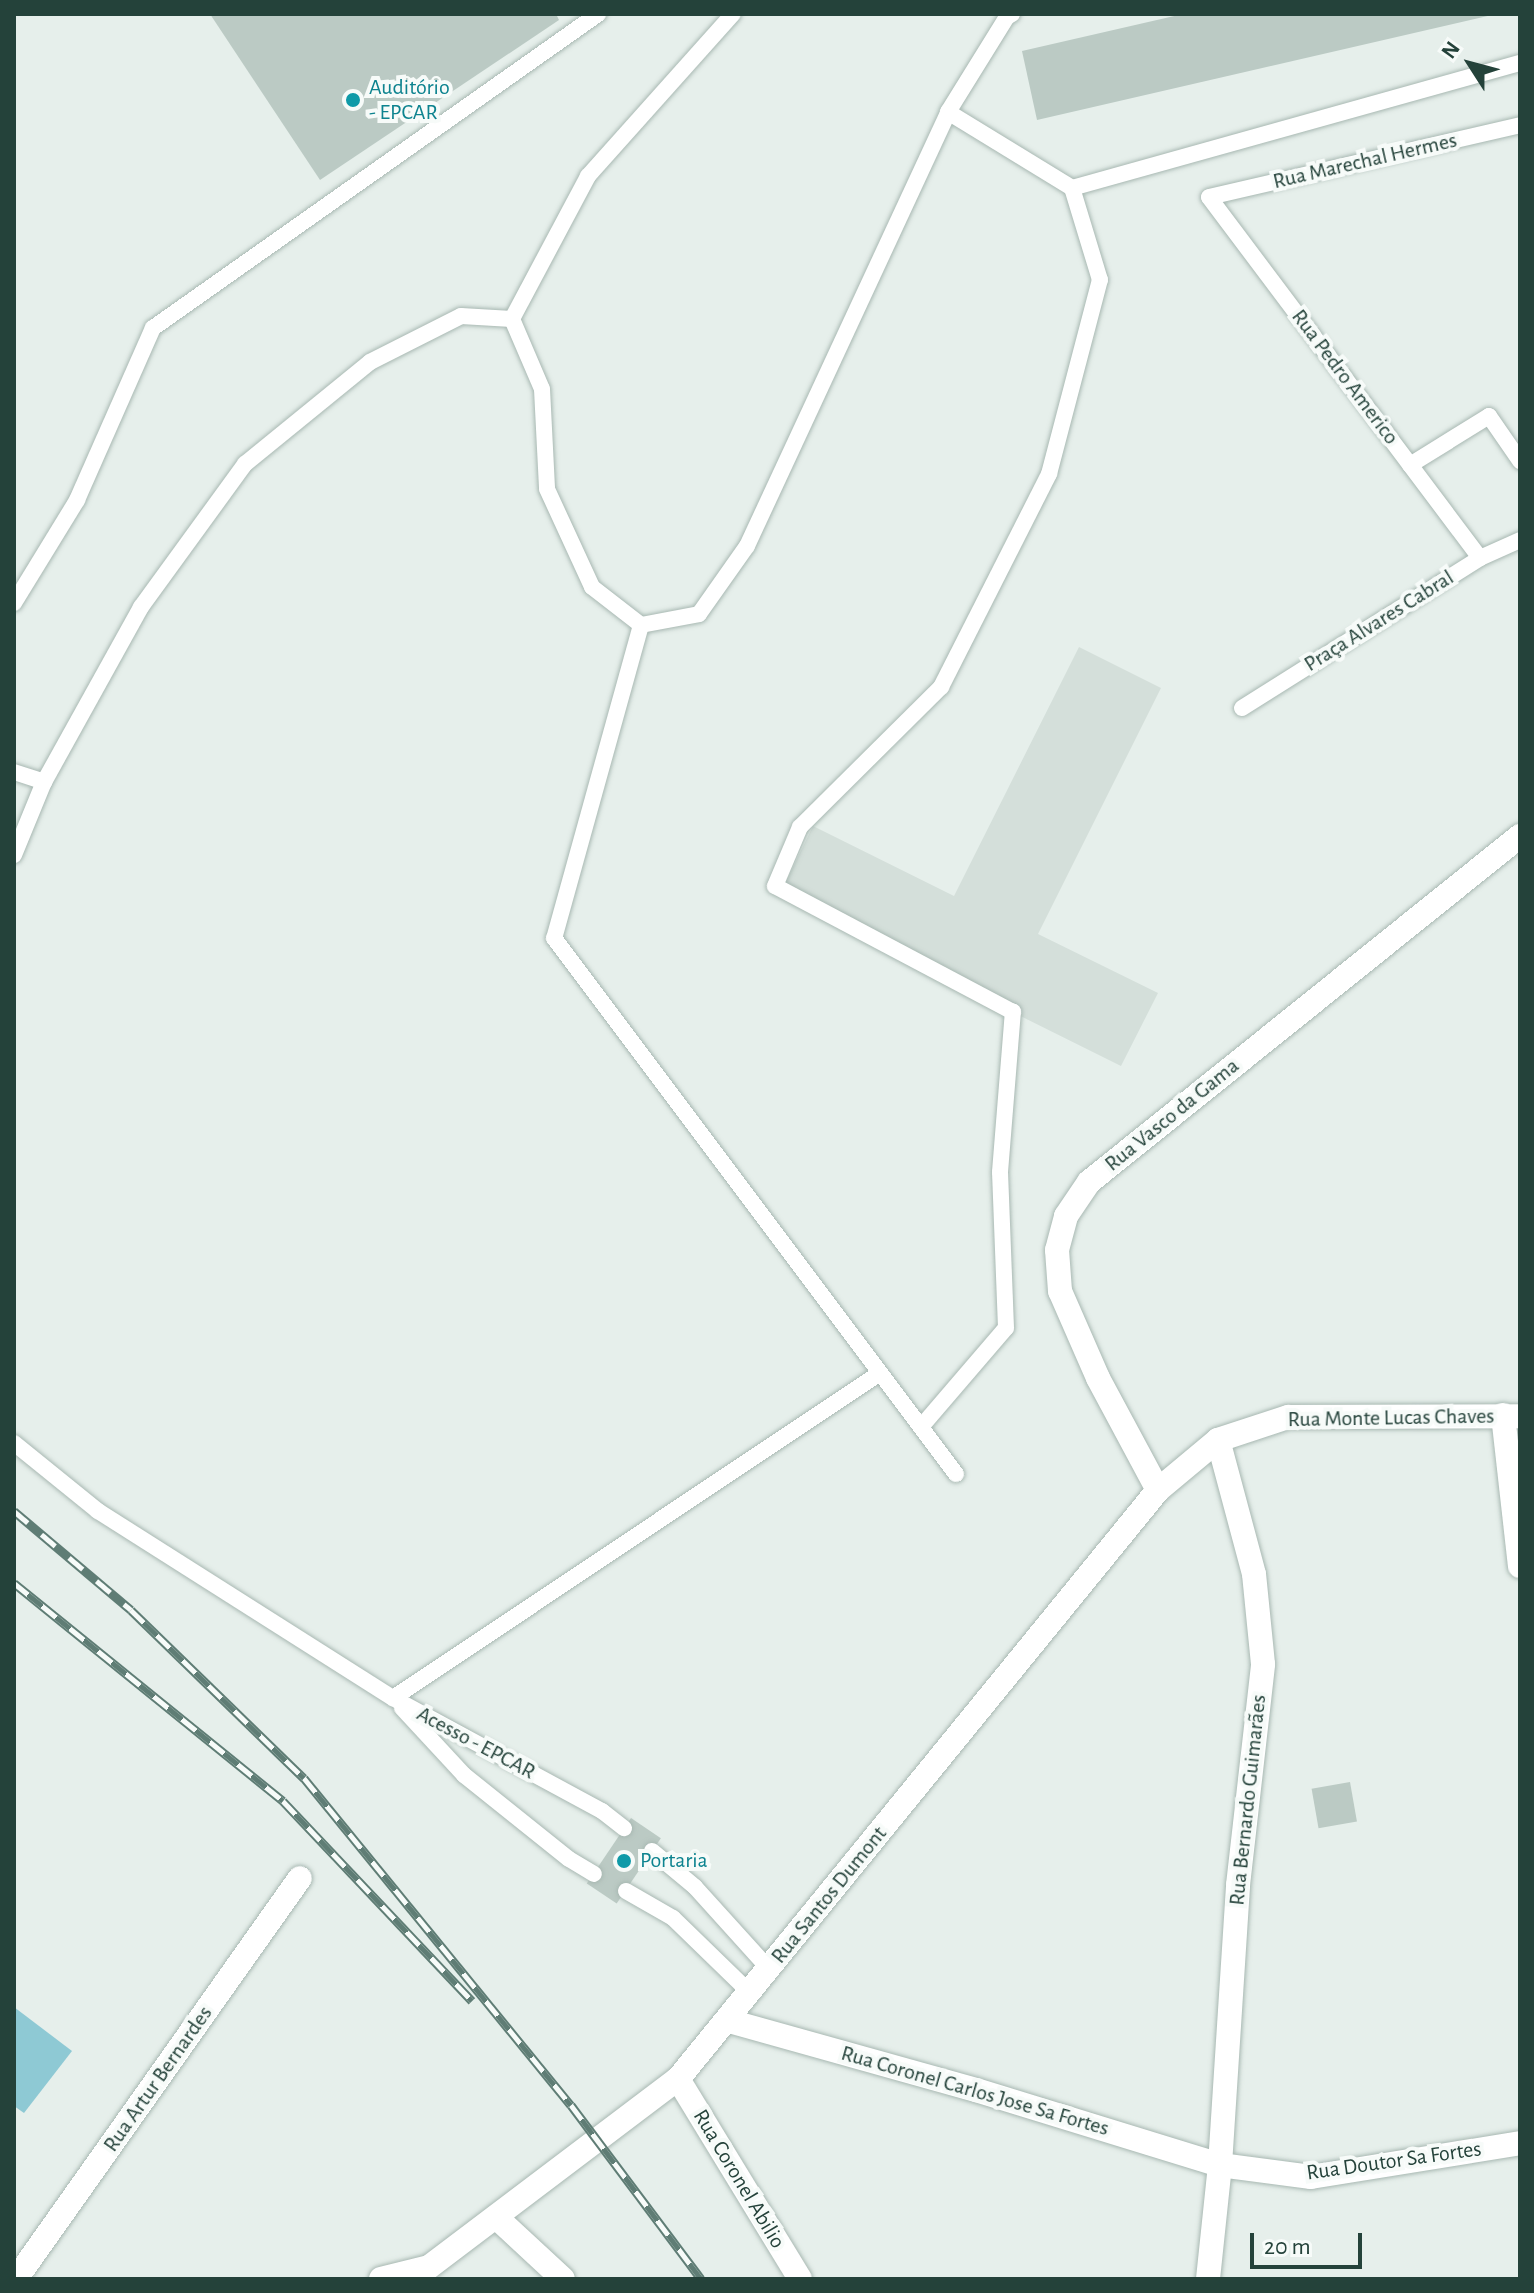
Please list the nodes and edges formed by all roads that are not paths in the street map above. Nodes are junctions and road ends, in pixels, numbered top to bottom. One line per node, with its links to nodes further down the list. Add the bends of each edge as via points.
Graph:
1 (598, 14): 14 (lane, via 153,328 77,500)
2 (733, 14): 9 (lane, via 588,176)
3 (1012, 14): 5 (lane)
4 (1520, 63): 7 (lane)
5 (948, 112): 7 (lane); 15 (lane, via 747,546 699,614)
6 (1520, 125): 8 (lane, Rua Marechal Hermes)
7 (1072, 188): 23 (lane, via 1100,280 1049,474 941,687 800,827 775,886 1013,1012 1000,1172 1006,1328)
8 (1209, 197): 11 (lane, Rua Pedro Americo)
9 (512, 319): 15 (lane, via 542,389 547,489 592,587); 18 (lane, via 461,316 370,362 245,464 141,607)
10 (1520, 461): 11 (lane, via 1489,416)
11 (1410, 465): 13 (lane, Rua Pedro Americo)
12 (1520, 540): 13 (lane, Praça Alvares Cabral)
13 (1480, 558): 16 (lane, Praça Alvares Cabral)
14 (14, 603)
15 (641, 625): 21 (lane, via 554,938)
16 (1242, 708)
17 (14, 772): 18 (lane)
18 (44, 782): 20 (lane)
19 (1520, 836): 27 (street, Rua Vasco da Gama, via 1089,1182 1066,1216 1057,1250 1060,1291 1098,1378)
20 (14, 855)
21 (880, 1373): 23 (lane); 29 (lane)
22 (1512, 1416): 24 (street, Rua Monte Lucas Chaves, via 1288,1417); 28 (street)
23 (921, 1427): 26 (lane)
24 (1218, 1440): 27 (street, Rua Santos Dumont); 40 (street, Rua Bernardo Guimarães, via 1254,1574 1263,1664 1238,1885)
25 (14, 1443): 29 (lane, via 98,1511)
26 (956, 1474)
27 (1158, 1490): 35 (street, Rua Santos Dumont)
28 (1520, 1566)
29 (393, 1698): 30 (lane, Acesso - EPCAR, via 602,1811); 32 (lane, Acesso - EPCAR, via 464,1775)
30 (624, 1828)
31 (652, 1851): 35 (lane, via 695,1887)
32 (594, 1874)
33 (300, 1878): 42 (street, Rua Artur Bernardes)
34 (626, 1891): 36 (lane, via 673,1918)
35 (769, 1969): 36 (street, Rua Santos Dumont)
36 (750, 1993): 37 (street, Rua Santos Dumont)
37 (729, 2021): 38 (street, Rua Santos Dumont); 40 (street, Rua Coronel Carlos Jose Sa Fortes)
38 (678, 2079): 41 (street, Rua Santos Dumont); 45 (street, Rua Coronel Abilio)
39 (1520, 2143): 40 (street, Rua Doutor Sa Fortes, via 1311,2177)
40 (1220, 2165): 46 (street, Rua Bernardo Guimarães)
41 (496, 2217): 43 (street, Rua Santos Dumont, via 429,2267); 44 (street)
42 (16, 2279)
43 (381, 2279)
44 (563, 2279)
45 (800, 2279)
46 (1208, 2279)

